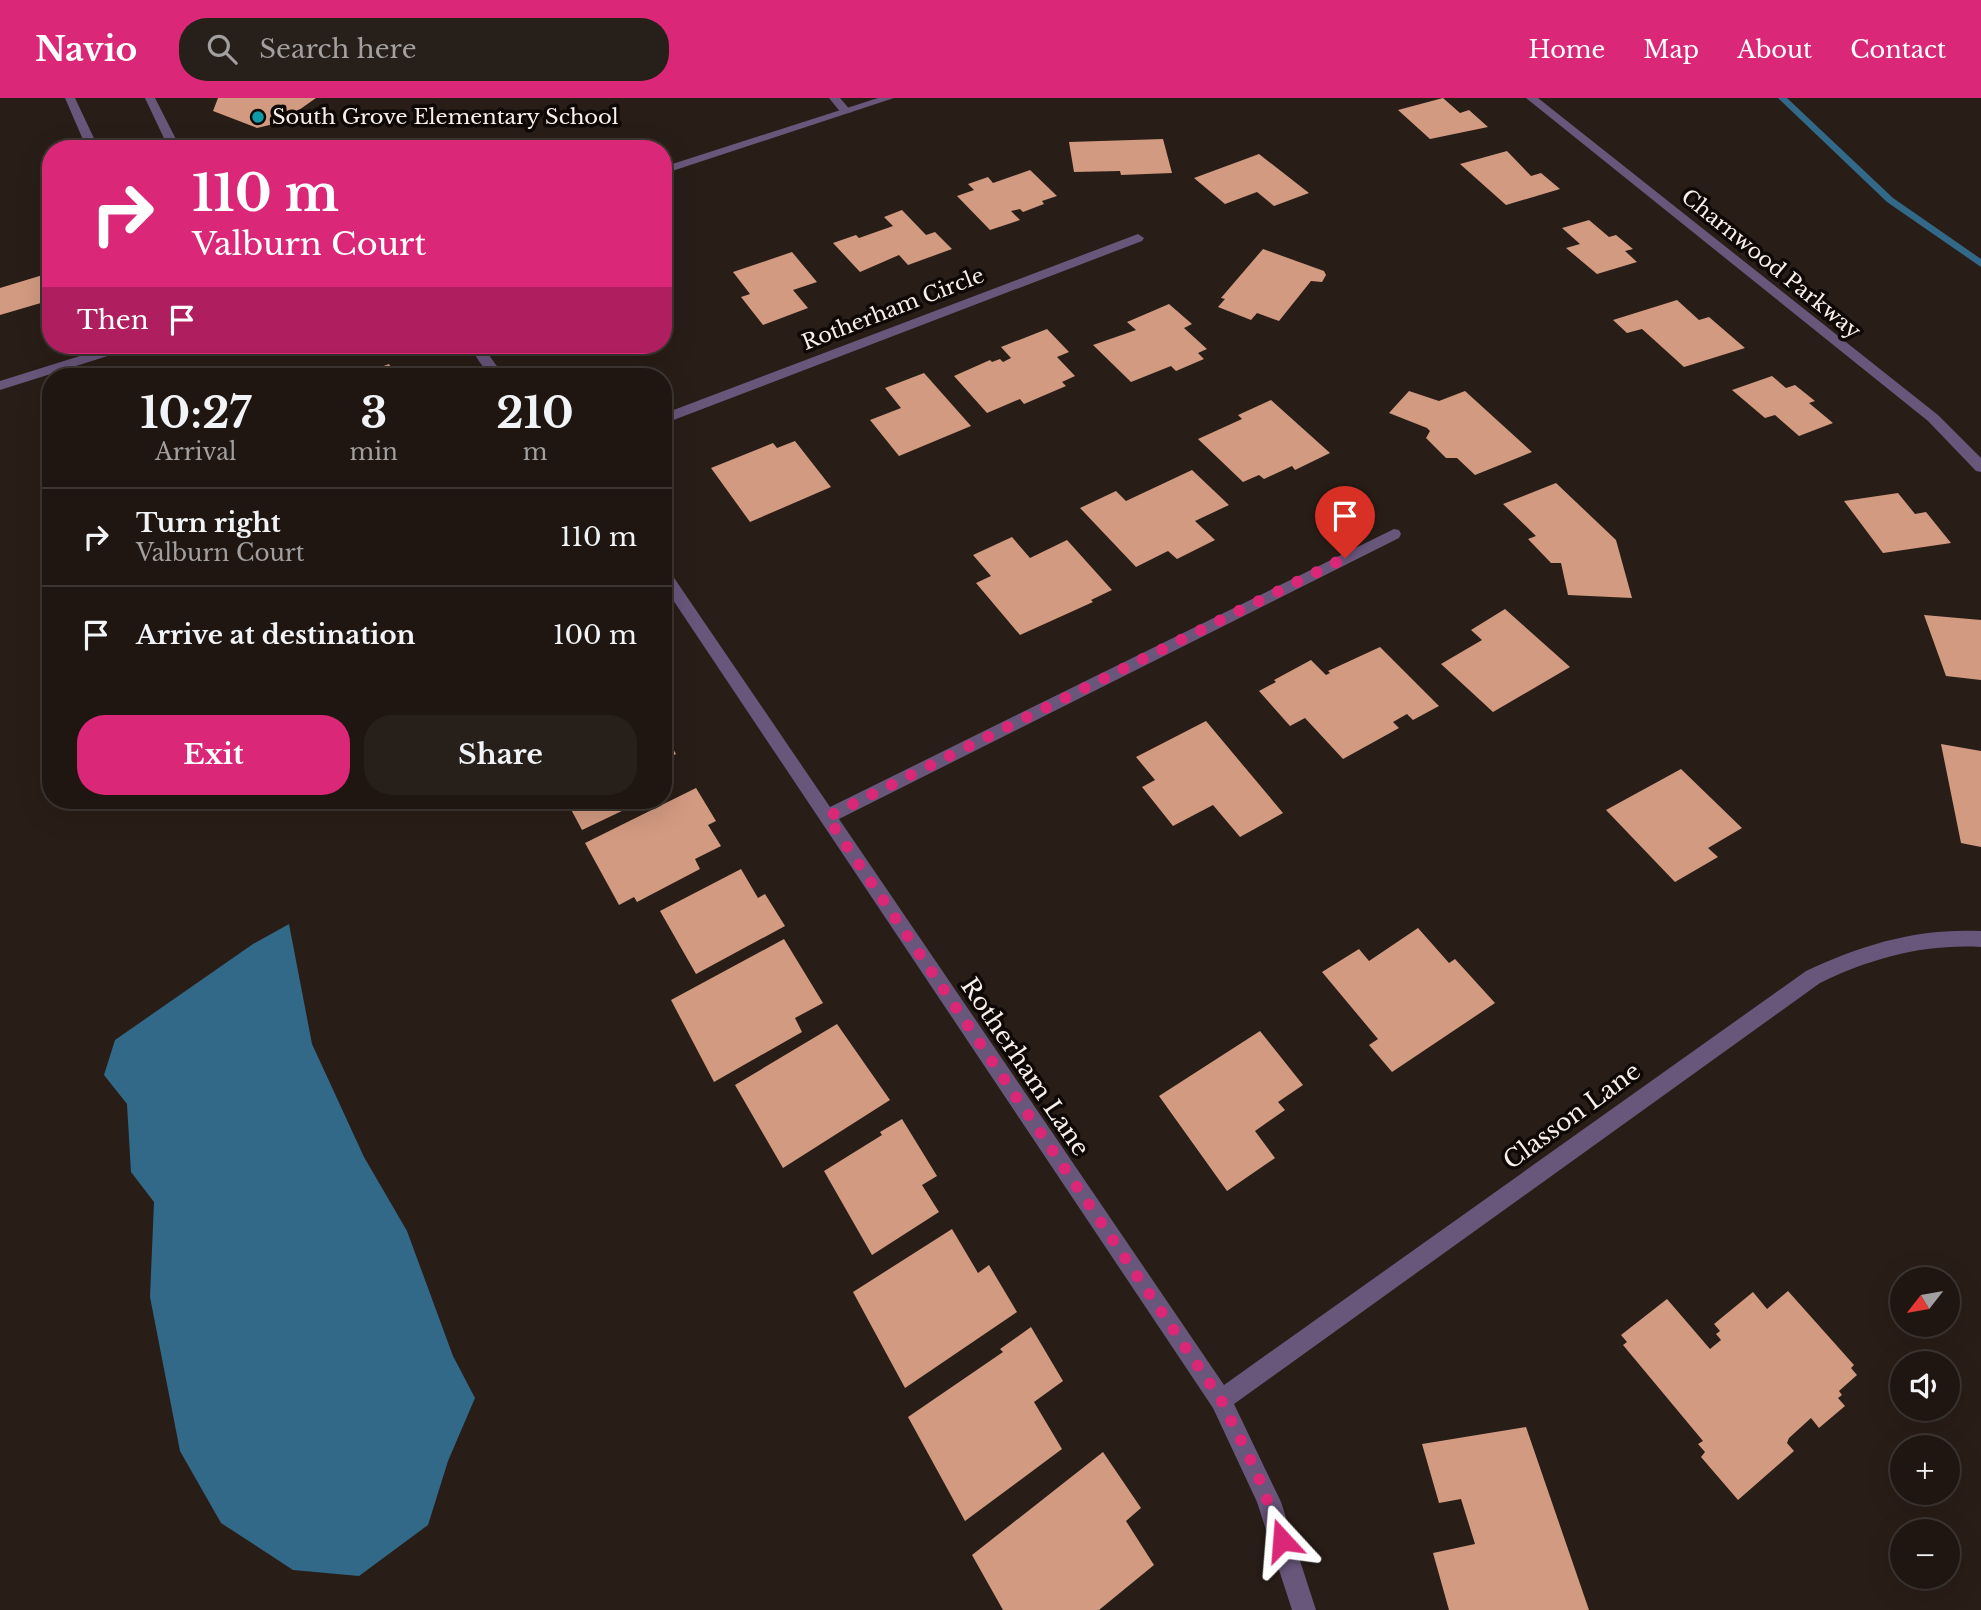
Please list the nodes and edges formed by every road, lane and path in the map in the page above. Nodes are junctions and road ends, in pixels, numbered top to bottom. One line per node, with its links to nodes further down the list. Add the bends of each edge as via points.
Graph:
1 (69, 98): 7 (street)
2 (150, 98): 8 (street)
3 (834, 98): 6 (street)
4 (890, 98): 6 (street)
5 (1531, 98): 16 (street, Charnwood Parkway, via 1933,418)
6 (846, 112): 9 (street)
7 (89, 140)
8 (171, 140)
9 (672, 169)
10 (1138, 238): 15 (street, Rotherham Circle)
11 (100, 354): 12 (street)
12 (56, 368)
13 (42, 373): 14 (street)
14 (0, 386)
15 (672, 416)
16 (1981, 467)
17 (1394, 534): 19 (street)
18 (672, 586): 19 (street, Rotherham Lane)
19 (827, 817): 21 (street, Rotherham Lane)
20 (1981, 939): 21 (street, Classon Lane, via 1942,939 1886,948 1813,977)
21 (1221, 1400): 22 (street, Rotherham Lane, via 1279,1526)
22 (1304, 1610)

